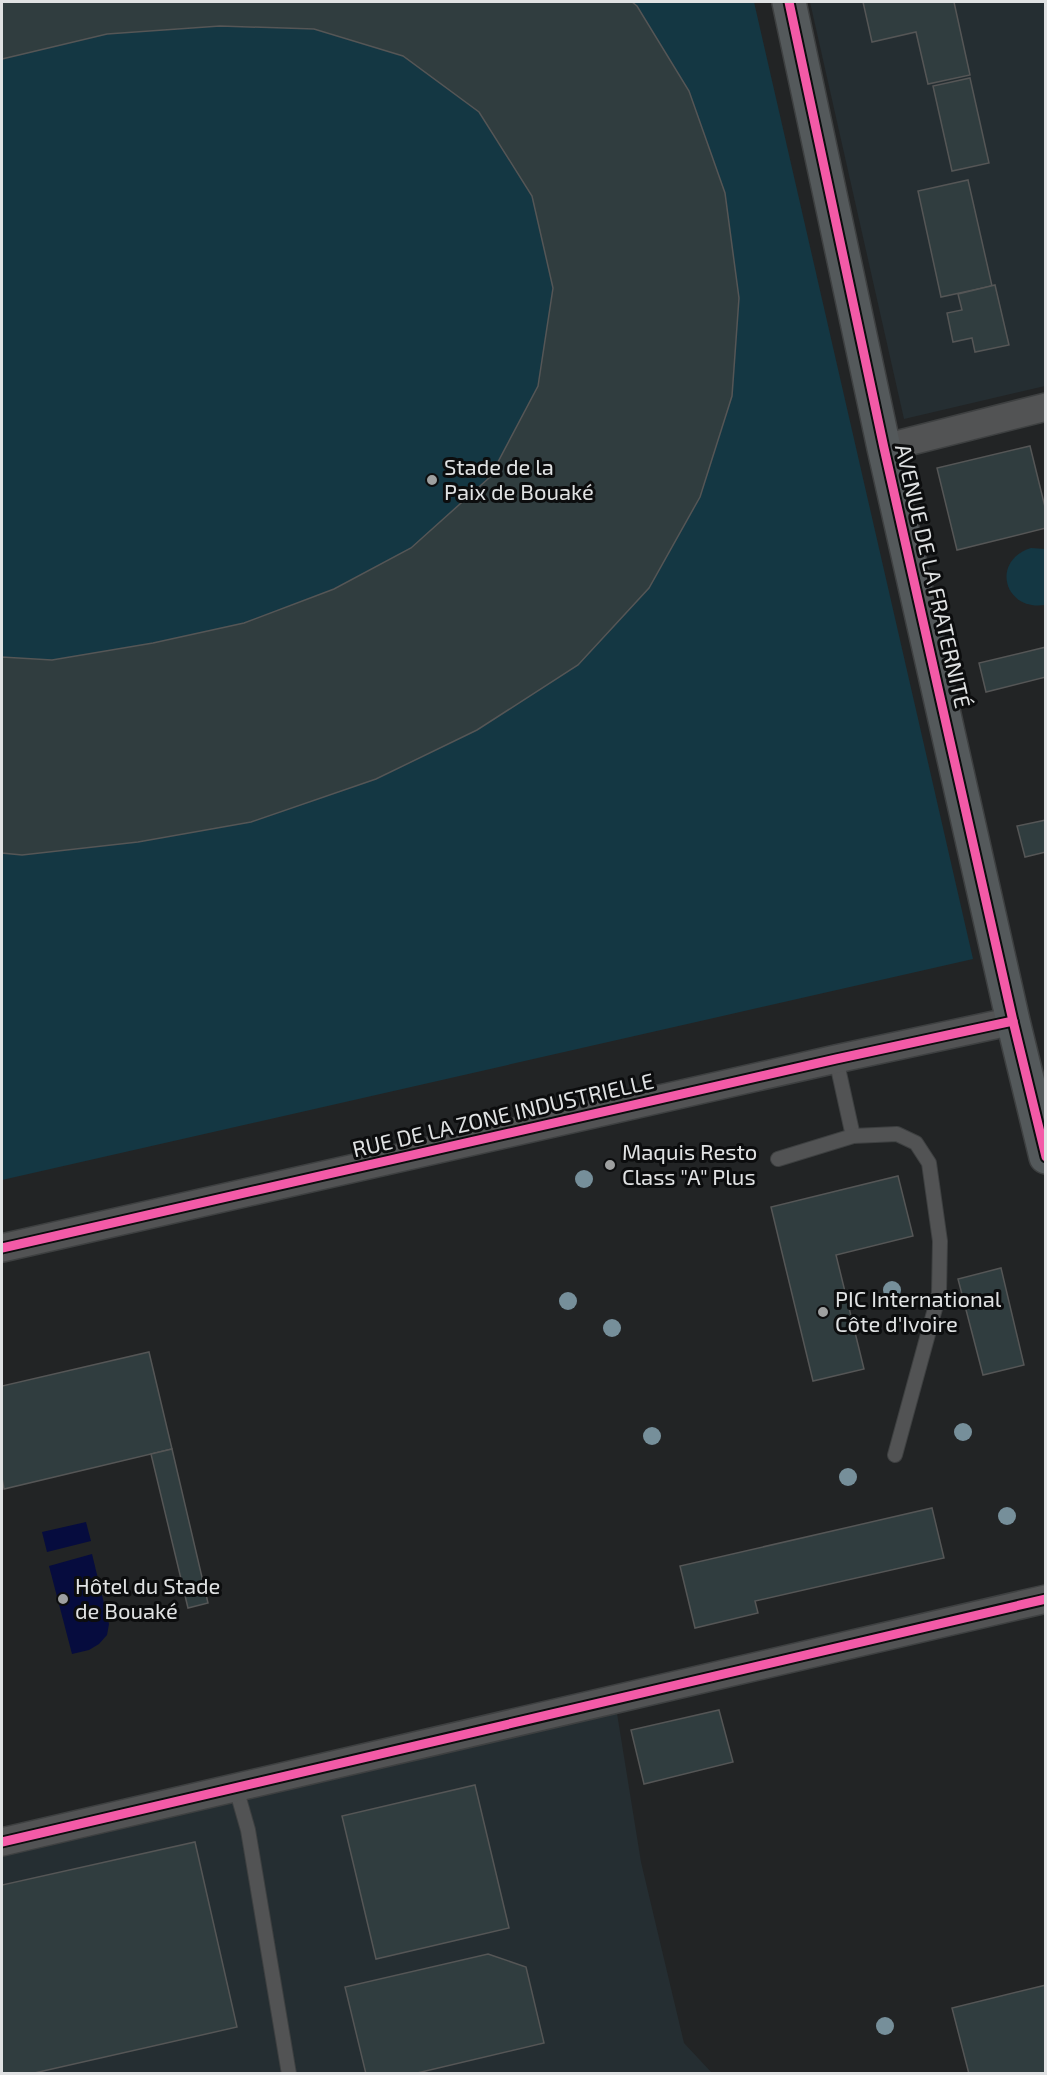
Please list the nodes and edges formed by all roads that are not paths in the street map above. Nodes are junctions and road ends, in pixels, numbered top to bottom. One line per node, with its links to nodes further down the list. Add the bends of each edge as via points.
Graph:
1 (789, 2): 3 (street, AVENUE DE LA FRATERNITÉ)
2 (1046, 407): 3 (street)
3 (884, 448): 4 (street, AVENUE DE LA FRATERNITÉ)
4 (1013, 1021): 5 (street, RUE DE LA ZONE INDUSTRIELLE); 7 (street, AVENUE DE LA FRATERNITÉ)
5 (836, 1059): 6 (lane); 9 (street, RUE DE LA ZONE INDUSTRIELLE)
6 (853, 1136): 8 (lane); 10 (lane, via 897,1134 916,1143 929,1163 940,1241 939,1294)
7 (1043, 1136)
8 (778, 1159)
9 (2, 1248)
10 (895, 1455)
11 (1046, 1599): 12 (street)
12 (236, 1788): 13 (street); 14 (lane, via 248,1830)
13 (2, 1842)
14 (289, 2073)

